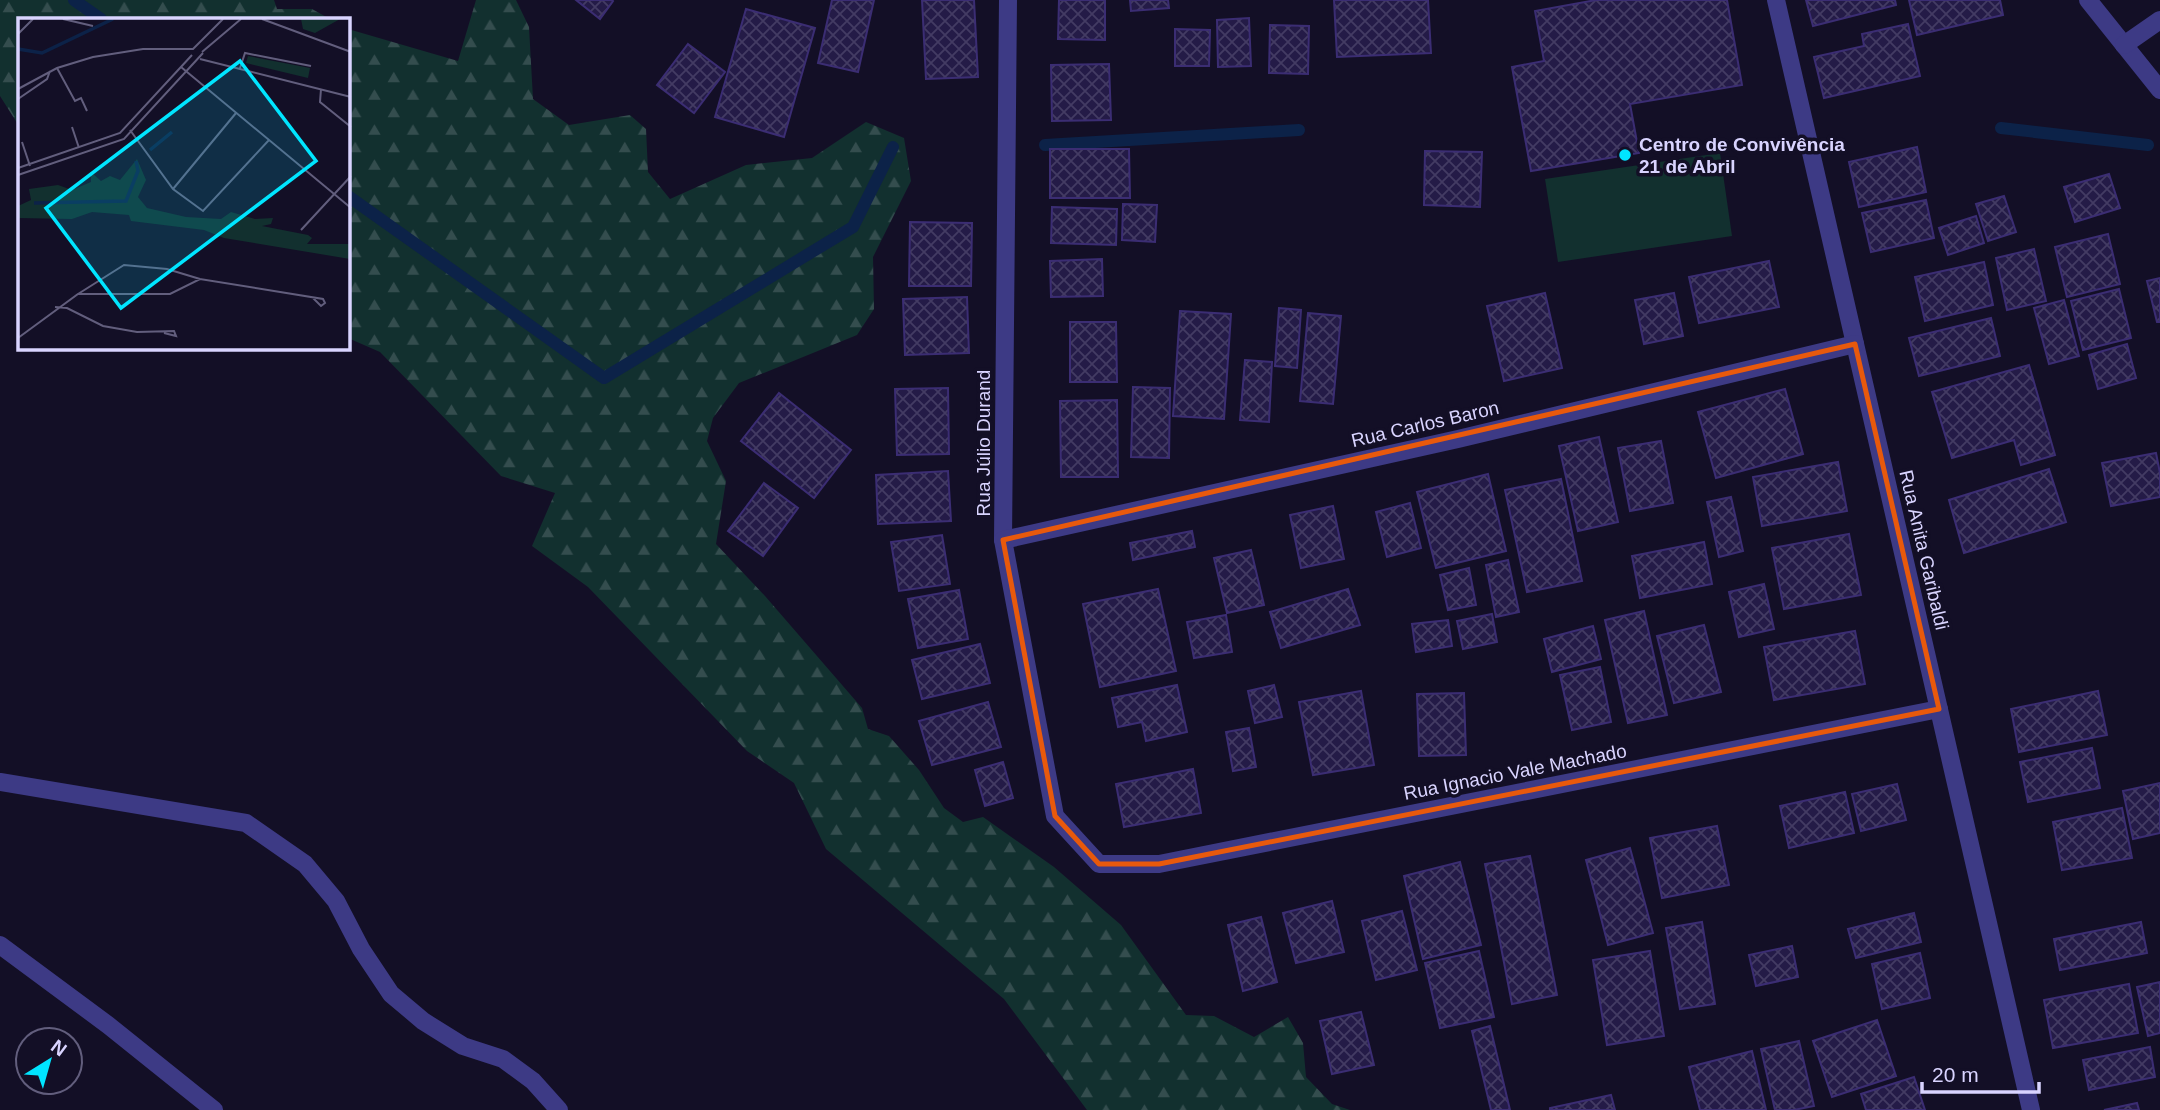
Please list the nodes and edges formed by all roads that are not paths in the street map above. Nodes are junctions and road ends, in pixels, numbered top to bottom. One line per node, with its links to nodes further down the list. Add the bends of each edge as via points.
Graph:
1 (1007, 0): 8 (street, Rua Júlio Durand)
2 (1776, 0): 7 (street, Rua Anita Garibaldi)
3 (2088, 0): 5 (street)
4 (2160, 20): 5 (street)
5 (2123, 45): 6 (street)
6 (2160, 90)
7 (1855, 344): 8 (street, Rua Carlos Baron, via 1458,439); 9 (street, Rua Anita Garibaldi)
8 (1003, 540): 11 (street, Rua Júlio Durand, via 1055,816)
9 (1939, 709): 11 (street, Rua Ignacio Vale Machado, via 1159,864); 15 (street, Rua Anita Garibaldi)
10 (0, 782): 14 (street, via 246,823 305,864 337,901 391,994 463,1046 503,1059 533,1081)
11 (1099, 864)
12 (0, 945): 13 (street)
13 (214, 1110)
14 (559, 1110)
15 (2031, 1110)

